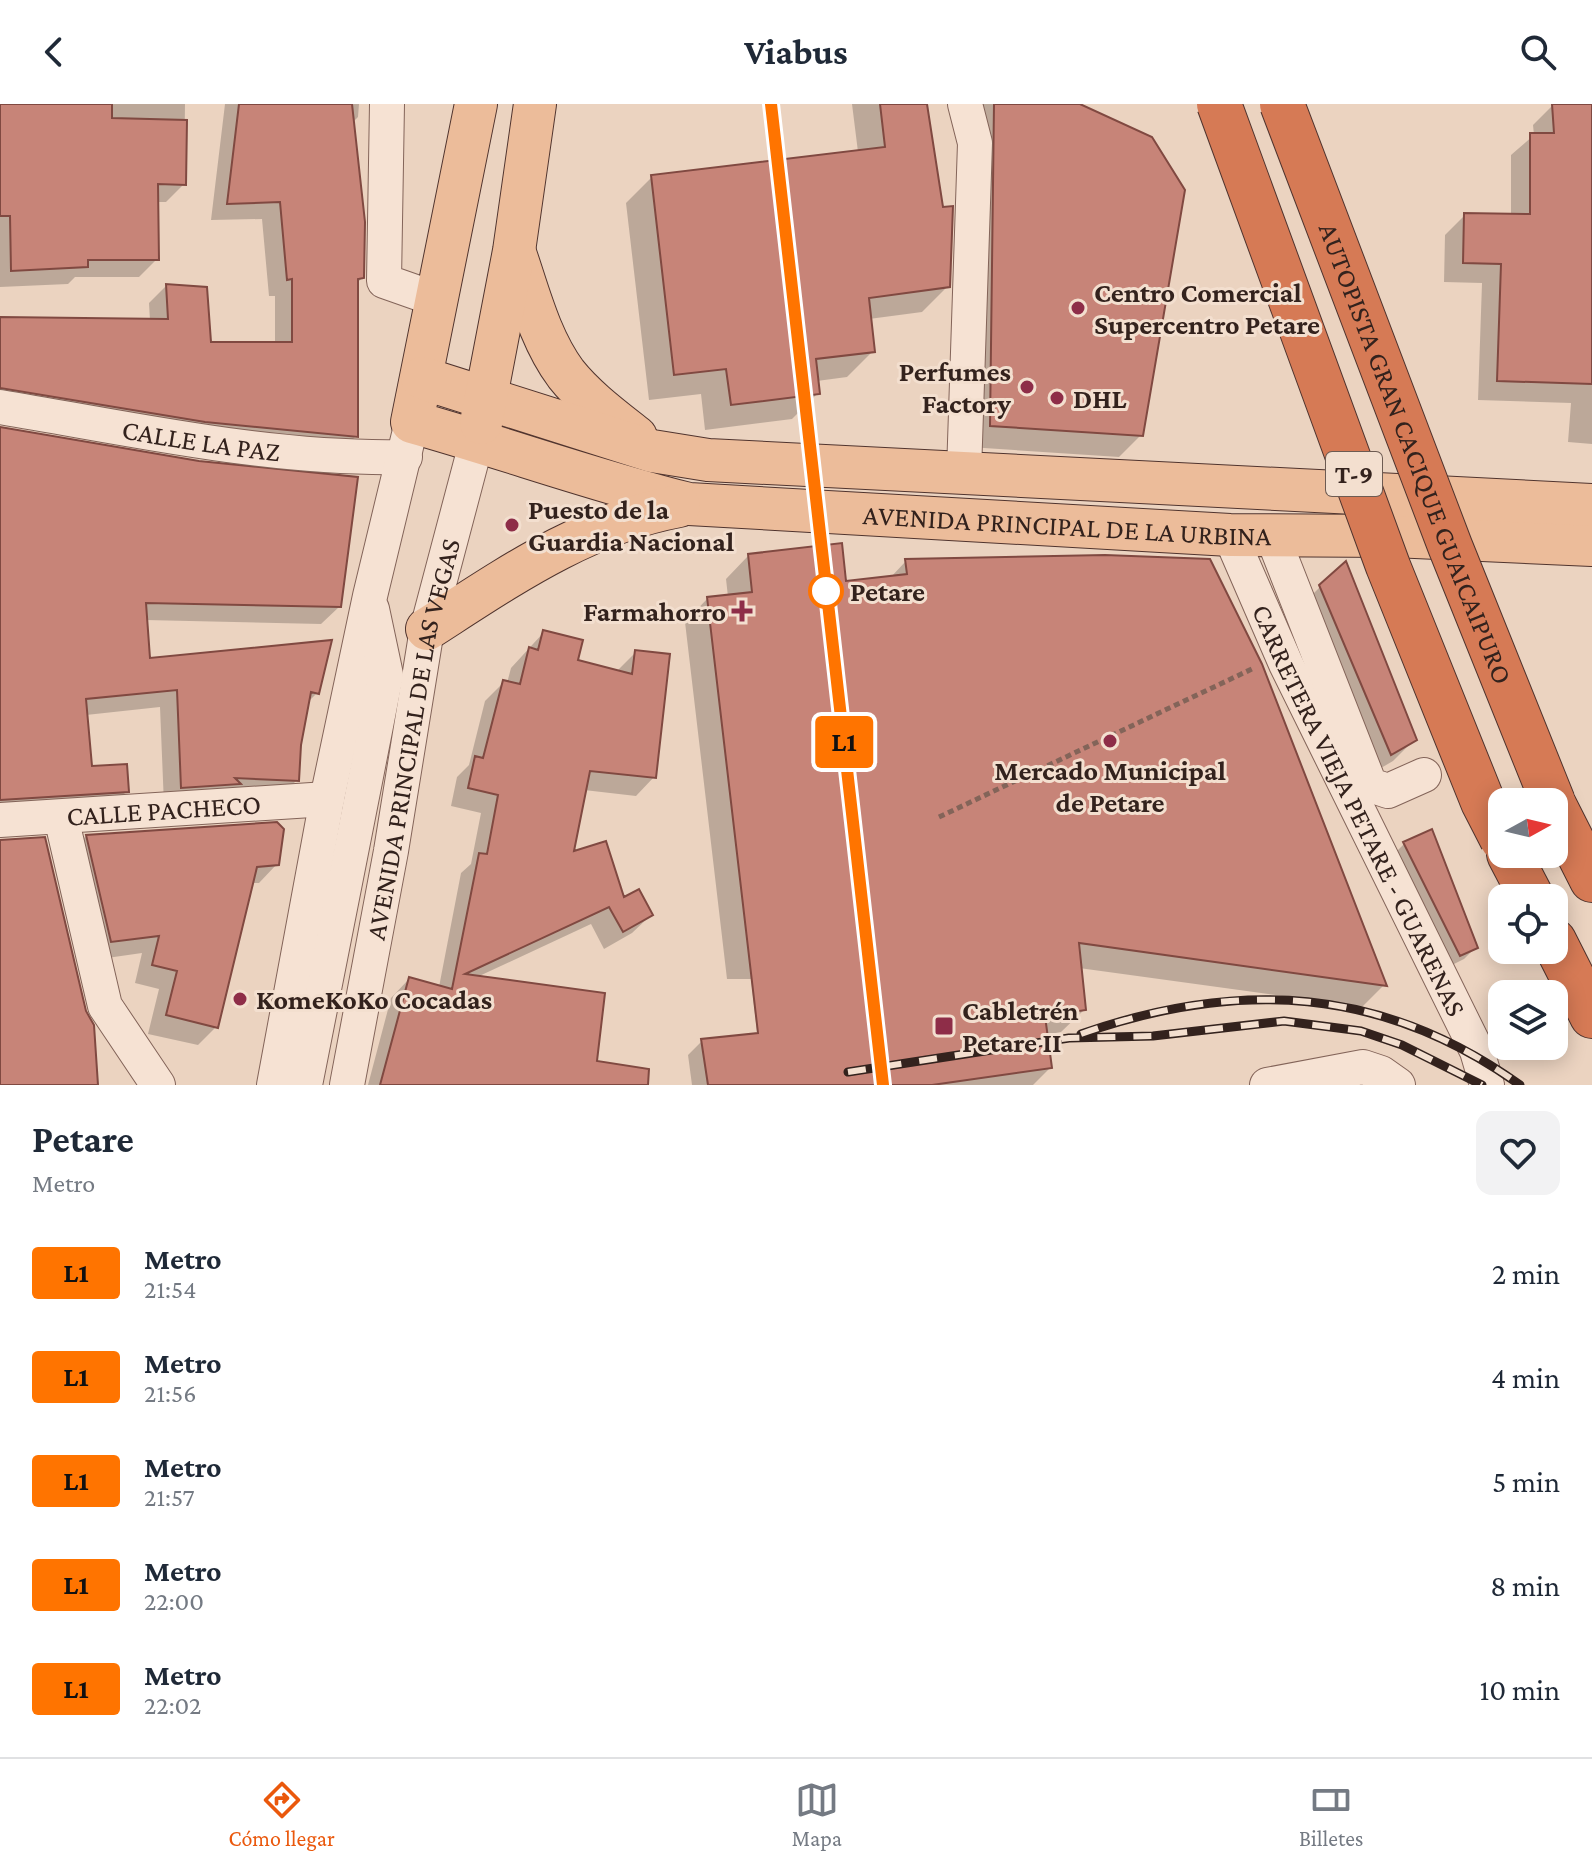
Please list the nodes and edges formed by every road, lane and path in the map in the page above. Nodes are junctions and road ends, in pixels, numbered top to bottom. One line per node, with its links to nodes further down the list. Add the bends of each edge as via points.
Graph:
1 (387, 104): 8 (street, via 384,281)
2 (476, 104): 8 (main road)
3 (535, 104): 7 (main road, AVENIDA PRINCIPAL DE LAS VEGAS)
4 (965, 104): 15 (street, via 975,143)
5 (1219, 104): 28 (highway, T-9, bridge, via 1388,566)
6 (1282, 104): 26 (highway, AUTOPISTA GRAN CACIQUE GUAICAIPURO / T-9, bridge)
7 (514, 251): 10 (main road, AVENIDA PRINCIPAL DE LAS VEGAS); 14 (main road, via 542,330 566,374)
8 (438, 300): 9 (main road)
9 (422, 378): 10 (main road, AVENIDA PRINCIPAL DE LA URBINA); 12 (main road)
10 (487, 397): 13 (main road, AVENIDA PRINCIPAL DE LAS VEGAS); 14 (main road, AVENIDA PRINCIPAL DE LA URBINA)
11 (0, 407): 12 (street, CALLE LA PAZ, via 167,436 353,459)
12 (408, 440): 13 (main road, AVENIDA PRINCIPAL DE LA URBINA); 21 (street)
13 (477, 440): 16 (main road, AVENIDA PRINCIPAL DE LA URBINA, via 606,484); 22 (street, AVENIDA PRINCIPAL DE LAS VEGAS)
14 (652, 451): 15 (main road, AVENIDA PRINCIPAL DE LA URBINA, via 708,460)
15 (964, 472): 17 (main road, AVENIDA PRINCIPAL DE LA URBINA)
16 (689, 504): 18 (main road, AVENIDA PRINCIPAL DE LA URBINA); 22 (main road, via 612,523 539,556)
17 (1592, 505)
18 (1230, 535): 19 (main road, AVENIDA PRINCIPAL DE LA URBINA); 23 (street, CARRETERA VIEJA PETARE - GUARENAS)
19 (1272, 535): 20 (main road, AVENIDA PRINCIPAL DE LA URBINA); 25 (street, via 1370,785 1388,791)
20 (1592, 545)
21 (370, 596): 24 (street); 27 (street)
22 (427, 629): 24 (street); 38 (street, AVENIDA PRINCIPAL DE LAS VEGAS)
23 (1286, 664): 30 (path, via 1262,664); 41 (street, CARRETERA VIEJA PETARE - GUARENAS, via 1477,1051)
24 (386, 675): 36 (street)
25 (1424, 775)
26 (1547, 788)
27 (327, 799): 29 (street, CALLE PACHECO); 36 (street)
28 (1488, 812)
29 (61, 817): 31 (street, CALLE PACHECO); 37 (street, via 105,1006)
30 (939, 817)
31 (0, 820)
32 (1568, 833): 33 (highway, AUTOPISTA GRAN CACIQUE GUAICAIPURO / T-9)
33 (1592, 880)
34 (1566, 964): 35 (highway)
35 (1592, 1016)
36 (280, 1084)
37 (158, 1085)
38 (347, 1085)
39 (1267, 1085): 40 (street, via 1363,1067)
40 (1398, 1085)
41 (1487, 1085)

